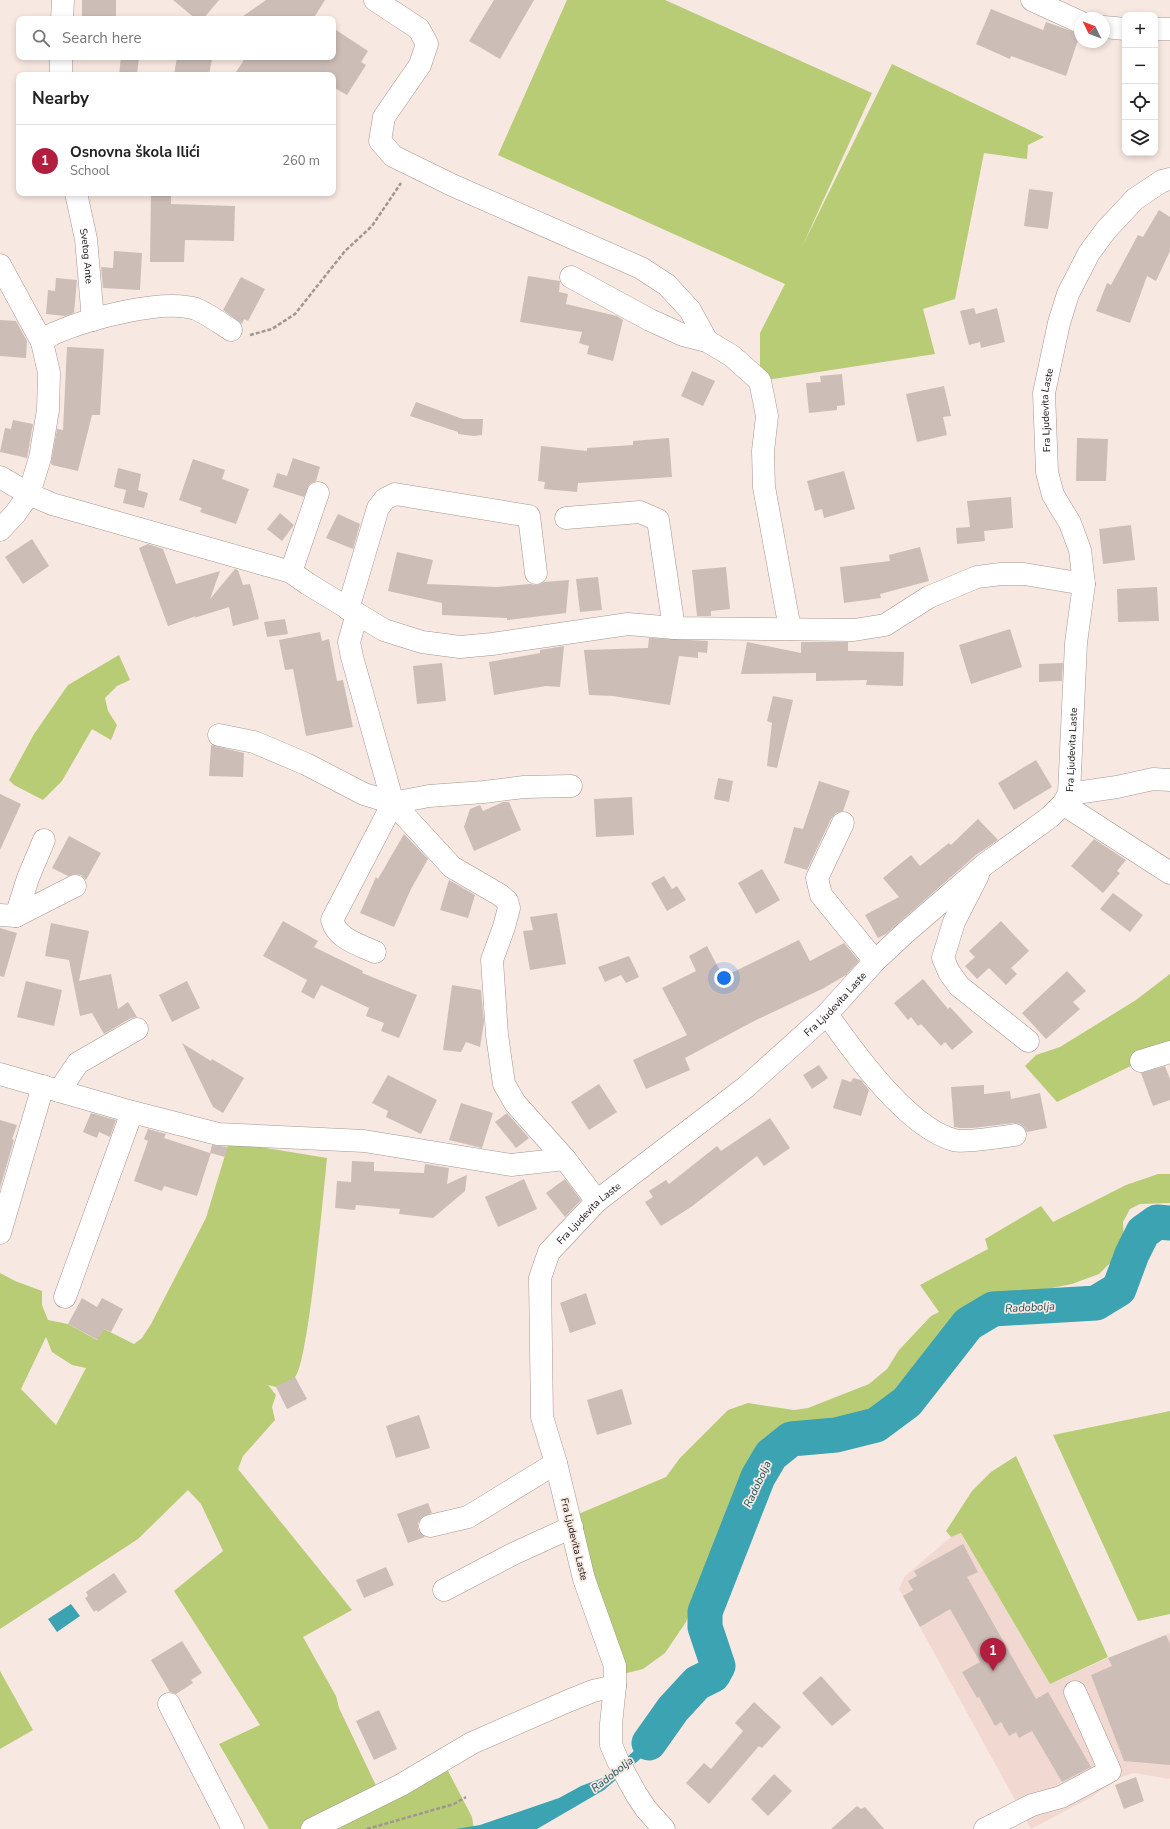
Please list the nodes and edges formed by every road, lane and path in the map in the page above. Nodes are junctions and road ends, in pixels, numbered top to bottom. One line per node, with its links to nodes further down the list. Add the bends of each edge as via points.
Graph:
1 (63, 0): 4 (street)
2 (375, 0): 12 (street, via 419,29 427,44 420,65 384,117 380,141 394,156)
3 (1032, 0): 5 (street)
4 (62, 16)
5 (1074, 19)
6 (1110, 28): 7 (street)
7 (1122, 29)
8 (1158, 29): 9 (street)
9 (1170, 29)
10 (61, 60): 11 (street)
11 (61, 72)
12 (411, 165): 18 (path, via 392,199 372,226 346,251 295,314 272,329 252,335); 19 (street, via 641,268 668,285 690,310)
13 (1170, 179): 28 (street, Fra Ljudevita Laste, via 1135,199 1089,253 1066,301 1044,393 1048,472 1053,495 1070,523 1080,550)
14 (77, 196): 17 (street, Svetog Ante, via 86,239)
15 (0, 265): 20 (street)
16 (571, 277): 19 (street, via 650,320 683,335)
17 (93, 320): 18 (street, via 113,313 175,307 196,309); 20 (street, via 54,333)
18 (231, 330)
19 (707, 341): 31 (street, via 732,356 760,381 767,416 763,451 764,487)
20 (42, 342): 23 (street, via 48,373 48,410 40,458)
21 (0, 477): 23 (street)
22 (318, 493): 26 (street)
23 (29, 494): 25 (street); 26 (street, via 52,504)
24 (566, 518): 30 (street, via 640,512 658,520)
25 (0, 530)
26 (291, 572): 29 (street)
27 (536, 573): 29 (street, via 530,516 395,494 385,499 378,508)
28 (1084, 584): 31 (street, via 1024,574 977,577 929,597 885,625 854,630); 35 (street, Fra Ljudevita Laste, via 1076,643)
29 (352, 612): 30 (street, via 384,630 422,642 460,647 628,624); 36 (street, via 349,642 352,657)
30 (674, 628): 31 (street)
31 (790, 629)
32 (219, 736): 36 (street, via 254,742 306,764 364,794)
33 (1170, 780): 35 (street, via 1153,780)
34 (571, 786): 36 (street, via 524,787 429,796)
35 (1066, 799): 39 (street, Fra Ljudevita Laste, via 1050,817); 40 (street)
36 (393, 803): 43 (street, via 332,920 340,935); 54 (street, via 452,867 507,901 509,908 504,928 492,960 497,1035 504,1084 515,1103)
37 (843, 824): 44 (street, via 817,878 821,896)
38 (44, 840): 42 (street)
39 (984, 865): 44 (street, Fra Ljudevita Laste); 47 (street, via 954,922 943,958 959,986)
40 (1170, 873)
41 (75, 886): 42 (street)
42 (8, 916)
43 (374, 952)
44 (875, 961): 45 (street, Fra Ljudevita Laste)
45 (827, 1014): 53 (street, via 861,1061 908,1112 938,1135 956,1141); 55 (street, Fra Ljudevita Laste, via 746,1087)
46 (137, 1030): 51 (street, via 78,1063)
47 (1028, 1041)
48 (1170, 1052): 49 (street)
49 (1141, 1061)
50 (0, 1074): 51 (street)
51 (51, 1089): 52 (street); 56 (street)
52 (132, 1112): 54 (street, via 218,1134 364,1141 511,1165); 57 (street)
53 (1015, 1135)
54 (565, 1159): 55 (street)
55 (597, 1201): 58 (street, Fra Ljudevita Laste, via 549,1252 540,1278 542,1417)
56 (0, 1233)
57 (65, 1297)
58 (556, 1463): 59 (street, via 468,1517); 60 (street, Fra Ljudevita Laste)
59 (430, 1526)
60 (572, 1527): 61 (street); 62 (street, Fra Ljudevita Laste, via 584,1579 615,1666)
61 (444, 1590)
62 (615, 1686): 67 (street, via 593,1691 472,1743 402,1785); 69 (street, Fra Ljudevita Laste, via 611,1745 646,1809)
63 (1075, 1692): 70 (street, via 1110,1771 1061,1797 1032,1805)
64 (169, 1704): 66 (street)
65 (466, 1797): 68 (path, via 454,1804)
66 (233, 1829)
67 (312, 1829)
68 (366, 1829)
69 (664, 1829)
70 (985, 1829)

